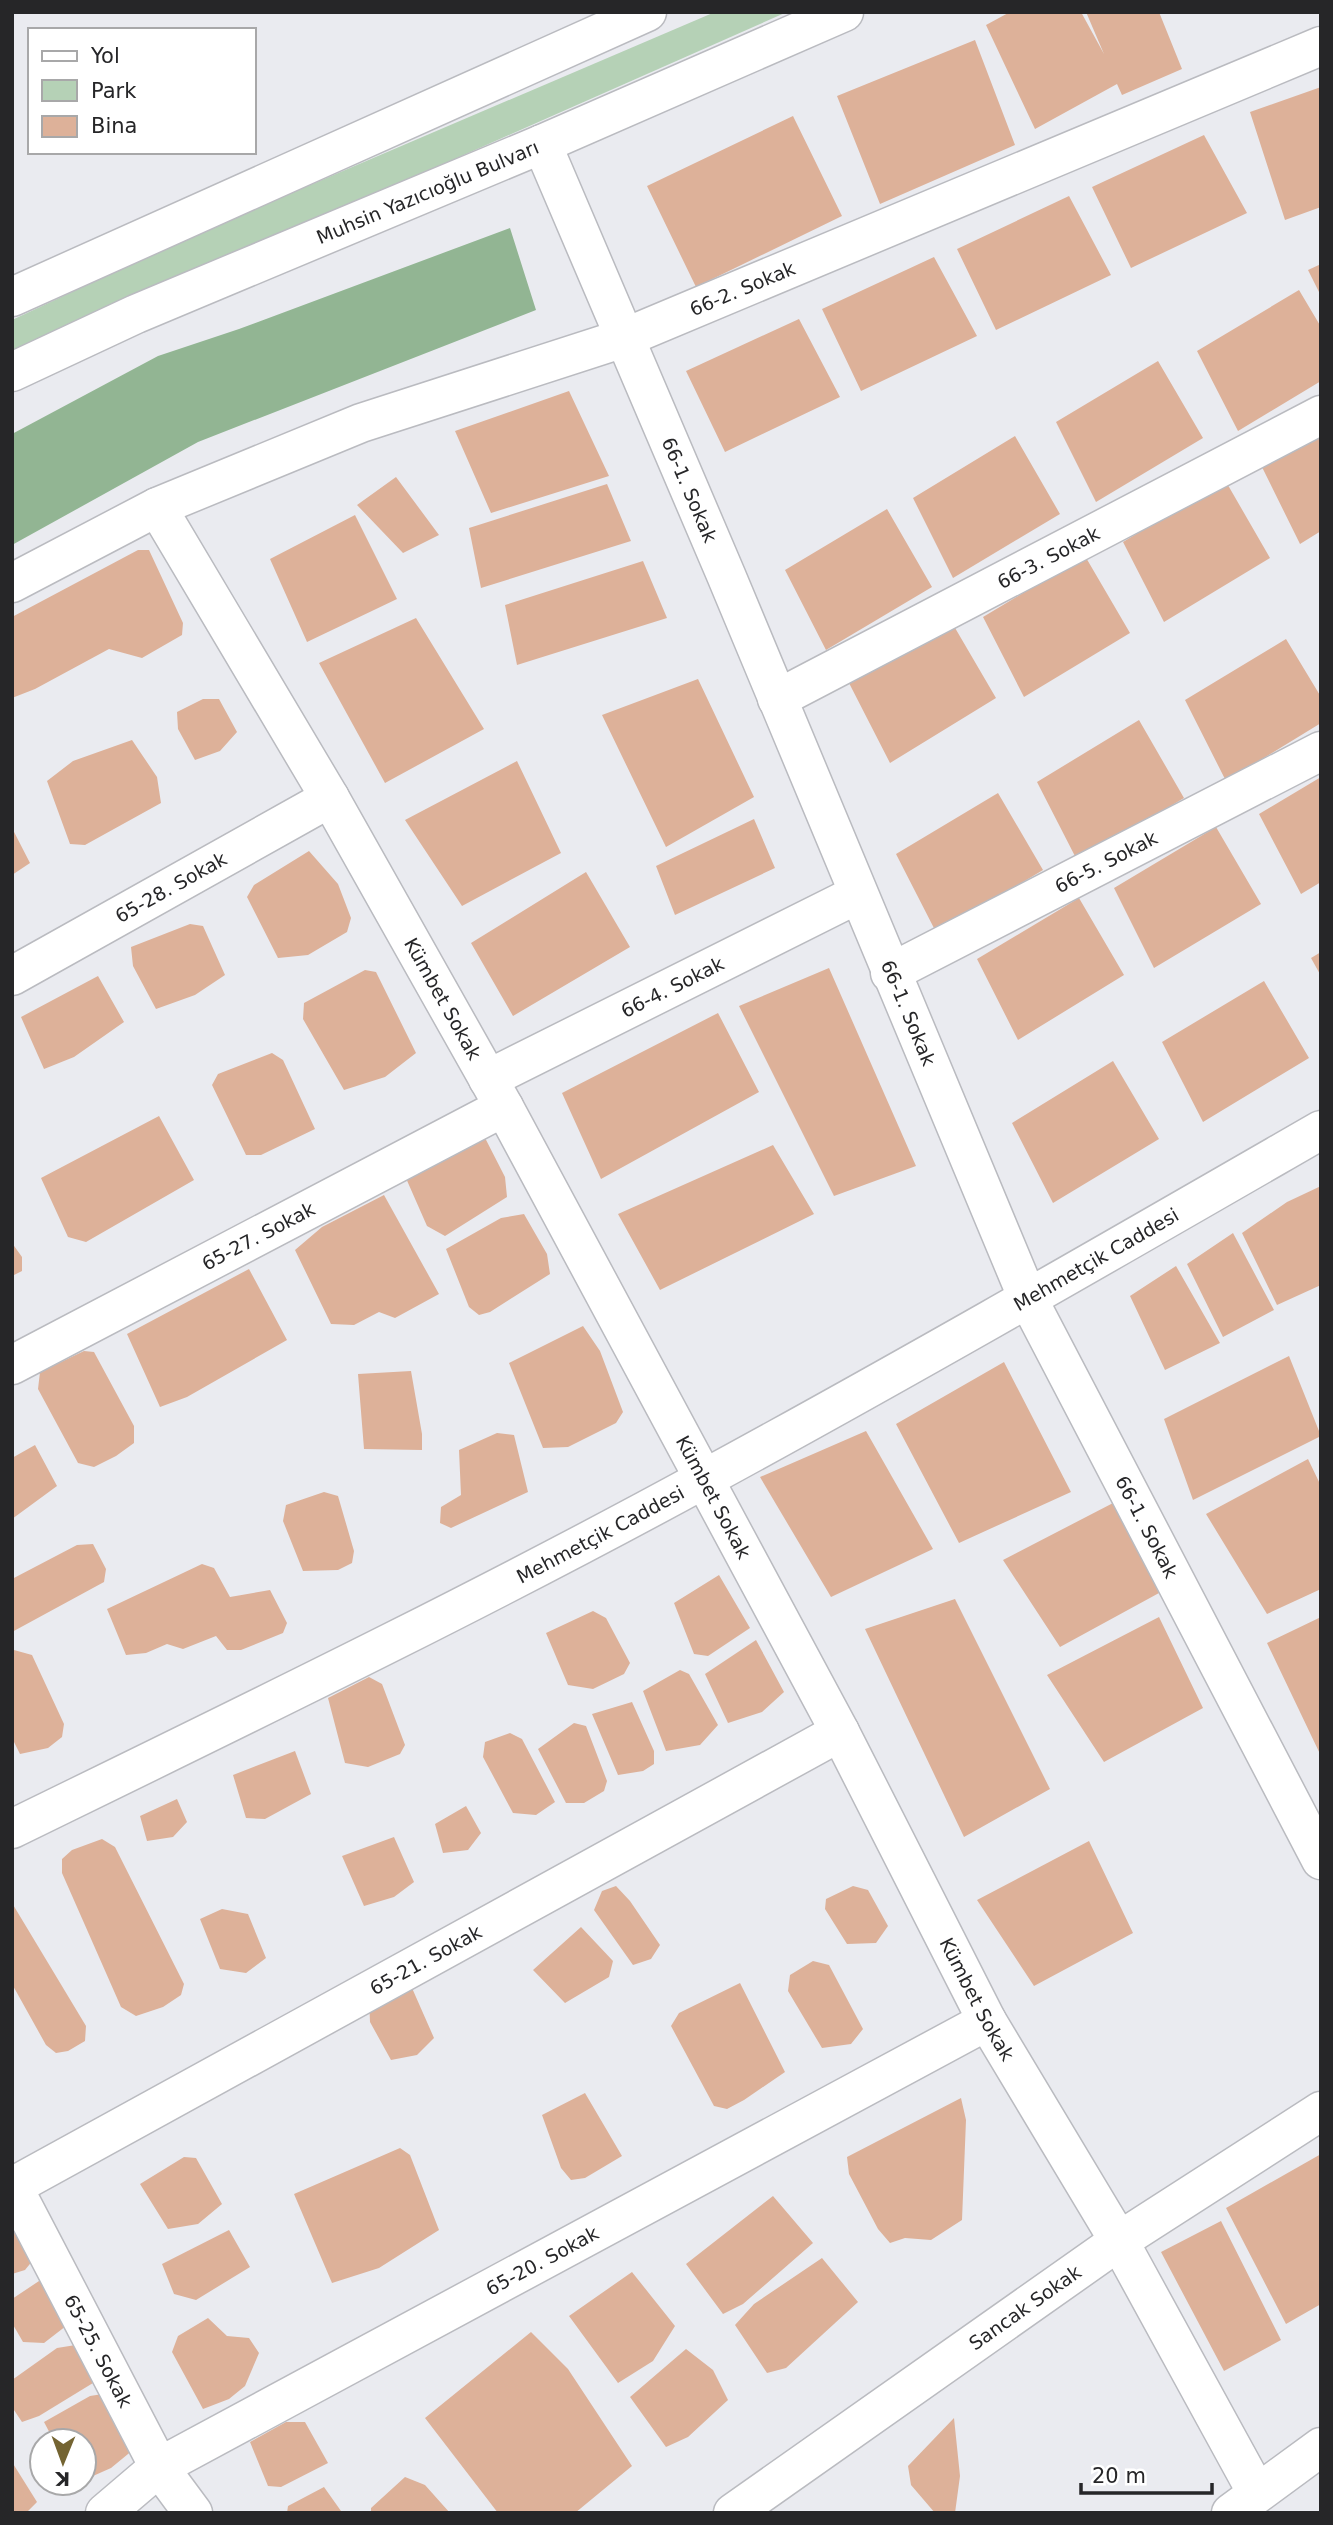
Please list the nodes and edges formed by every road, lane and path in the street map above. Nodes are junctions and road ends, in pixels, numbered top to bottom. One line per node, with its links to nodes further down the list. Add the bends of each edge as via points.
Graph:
1 (647, 12): 5 (street)
2 (844, 12): 4 (street, Muhsin Yazıcıoğlu Bulvarı)
3 (1321, 46): 6 (street, 66-2. Sokak)
4 (542, 144): 6 (street, 66-1. Sokak); 7 (street, Muhsin Yazıcıoğlu Bulvarı, via 236,271)
5 (12, 297)
6 (624, 338): 9 (street, 66-2. Sokak, via 361,422); 11 (street, 66-1. Sokak)
7 (12, 372)
8 (1321, 415): 11 (street, 66-3. Sokak)
9 (157, 507): 10 (street, 66-2. Sokak); 13 (street, Kümbet Sokak)
10 (12, 583)
11 (777, 699): 14 (street, 66-1. Sokak)
12 (1321, 751): 15 (street, 66-5. Sokak)
13 (330, 798): 16 (street, 65-28. Sokak); 17 (street, Kümbet Sokak)
14 (858, 894): 15 (street, 66-1. Sokak); 17 (street, 66-4. Sokak)
15 (890, 973): 19 (street, 66-1. Sokak)
16 (12, 976)
17 (496, 1093): 20 (street, 65-27. Sokak); 21 (street, Kümbet Sokak)
18 (1321, 1130): 19 (street, Mehmetçik Caddesi)
19 (1028, 1299): 21 (street, Mehmetçik Caddesi); 24 (street, 66-1. Sokak)
20 (12, 1365)
21 (703, 1480): 22 (street, Kümbet Sokak); 23 (street, Mehmetçik Caddesi, via 365,1657)
22 (839, 1732): 25 (street, Kümbet Sokak); 27 (street, 65-21. Sokak)
23 (12, 1829)
24 (1321, 1860)
25 (987, 2021): 28 (street, Kümbet Sokak); 30 (street, 65-20. Sokak)
26 (1321, 2111): 28 (street, Sancak Sokak)
27 (12, 2186): 30 (street, 65-25. Sokak)
28 (1119, 2241): 31 (street, Kümbet Sokak); 34 (street, Sancak Sokak)
29 (1321, 2447): 31 (street)
30 (159, 2467): 32 (street, 65-20. Sokak); 33 (street, 65-25. Sokak)
31 (1244, 2503)
32 (105, 2513)
33 (193, 2513)
34 (733, 2513)

